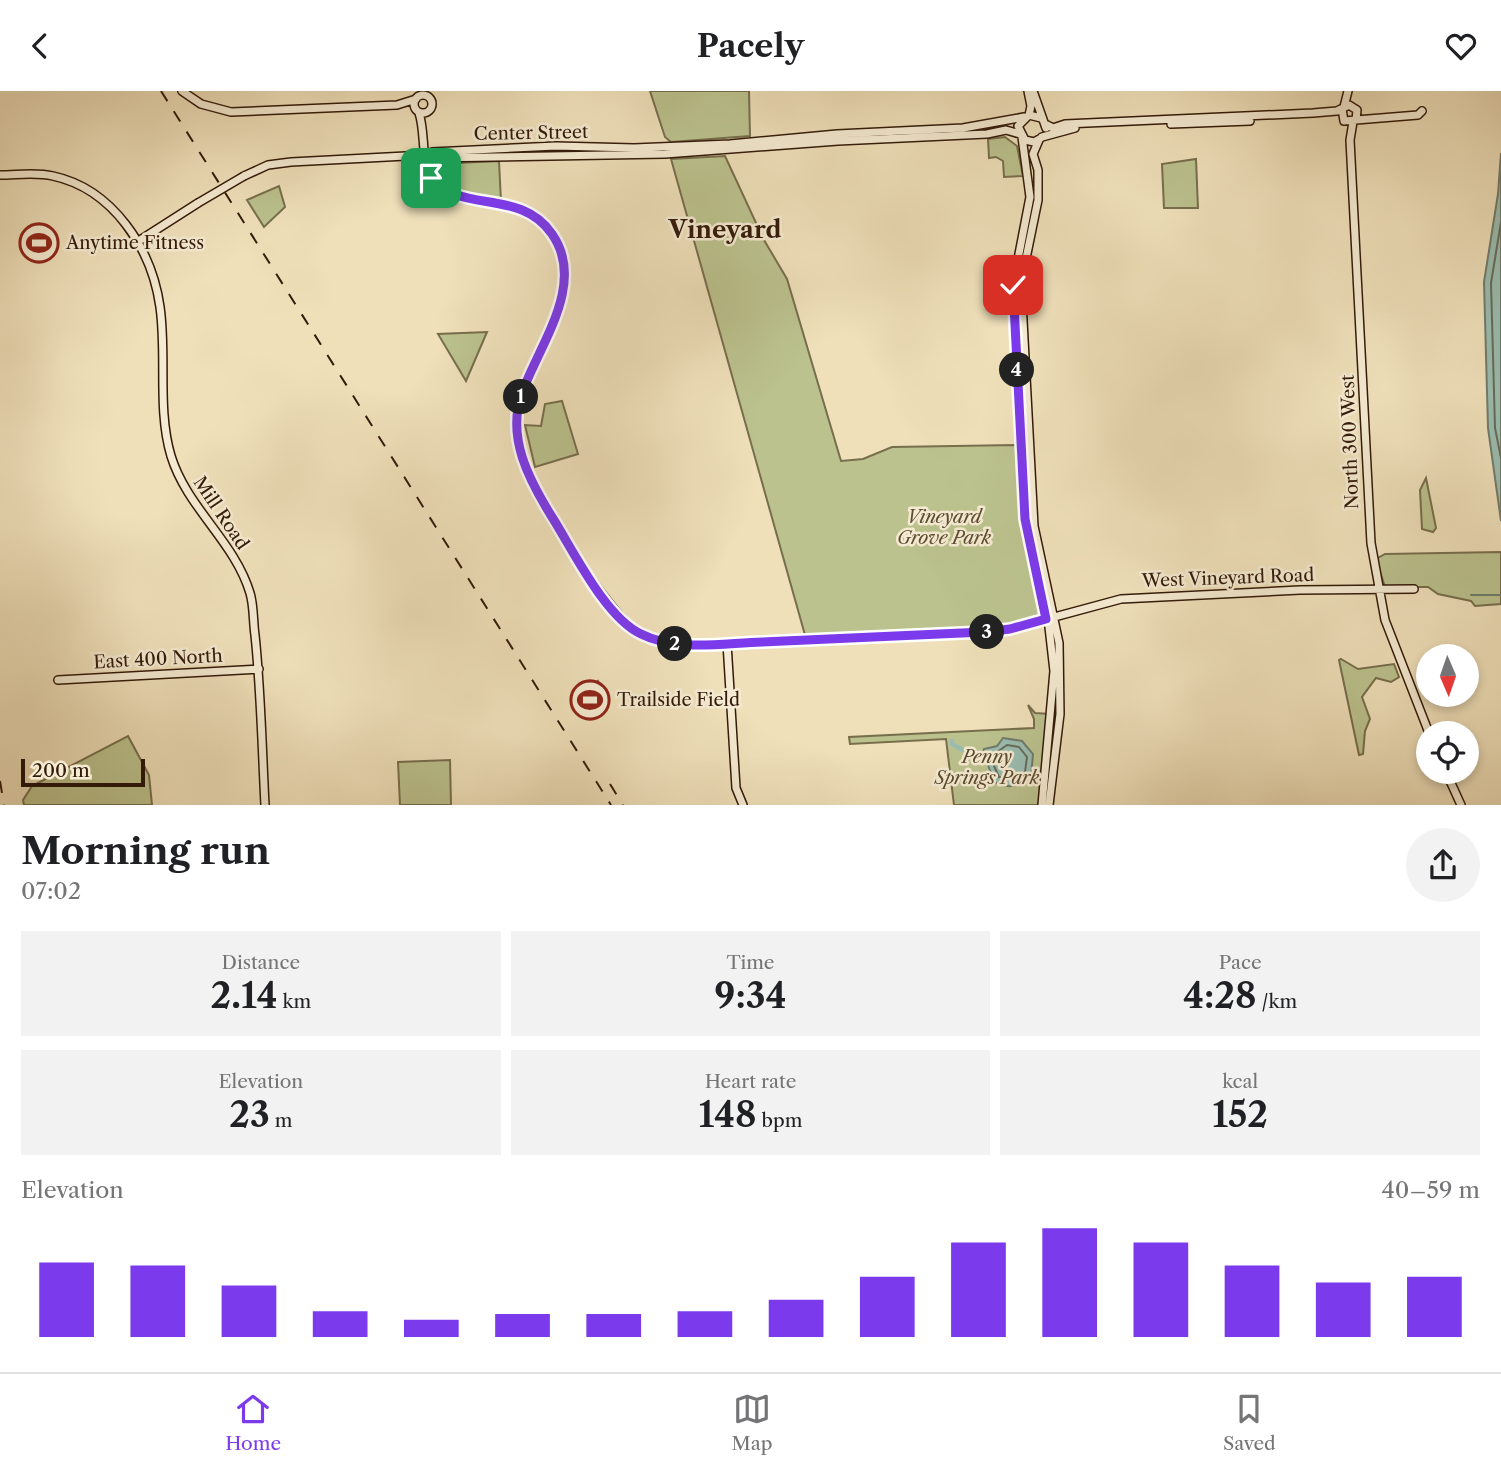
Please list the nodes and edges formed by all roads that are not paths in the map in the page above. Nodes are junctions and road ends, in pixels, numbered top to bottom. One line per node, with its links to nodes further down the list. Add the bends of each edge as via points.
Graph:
1 (1030, 91): 10 (street); 12 (street)
2 (1349, 91): 6 (street, North 300 West); 7 (street)
3 (184, 93): 5 (street, via 208,107 231,112)
4 (415, 99): 5 (street); 8 (street); 9 (street, via 429,97 433,105)
5 (397, 106): 8 (street)
6 (1343, 108): 7 (street); 11 (street, North 300 West); 12 (street, via 1053,128)
7 (1356, 109): 13 (street, North 300 West); 13 (street, via 1422,111)
8 (418, 112): 9 (street); 21 (street)
9 (429, 112): 21 (street)
10 (1026, 116): 12 (street); 14 (street, via 1018,126); 18 (street, Center Street, via 963,128)
11 (1343, 120): 13 (street); 15 (street, via 1327,116 1080,128); 16 (street, North 300 West)
12 (1043, 121): 15 (street)
13 (1355, 121): 16 (street, North 300 West)
14 (1021, 136): 15 (street, via 1029,141); 20 (street, Center Street, via 1006,130 731,151); 23 (street)
15 (1041, 138): 23 (street, via 1033,154 1038,170)
16 (1350, 139): 26 (street, North 300 West, via 1368,521)
17 (556, 146): 18 (street, Center Street); 19 (street); 21 (street, Center Street)
18 (610, 148): 20 (street)
19 (561, 153): 20 (street, Center Street); 21 (street, Center Street)
20 (584, 153)
21 (425, 155): 24 (street, bridge, via 268,165); 28 (street, West Vineyard Road, via 439,188 520,208 552,233 561,252 564,290 521,395 517,417 525,470 537,493 605,600 639,634 663,642)
22 (0, 175): 24 (street, Mill Road, via 50,175 72,181 103,199)
23 (1032, 221): 27 (street, via 1014,268 1018,408 1025,519)
24 (137, 242): 29 (street, Mill Road, via 155,280 160,307 171,455 182,487 234,559 250,593)
25 (1415, 589): 26 (street, West Vineyard Road)
26 (1381, 590): 27 (street, West Vineyard Road, via 1121,599); 31 (street, North 300 West, via 1385,620)
27 (1050, 618): 28 (street, West Vineyard Road, via 999,631); 35 (street, via 1054,700); 36 (street, via 1059,643 1060,708)
28 (727, 643): 34 (street, via 736,788)
29 (259, 670): 30 (street, East 400 North); 33 (street, Mill Road)
30 (58, 680)
31 (1424, 721)
32 (1451, 784): 37 (street)
33 (265, 805)
34 (743, 805)
35 (1042, 805)
36 (1049, 805)
37 (1461, 805)

